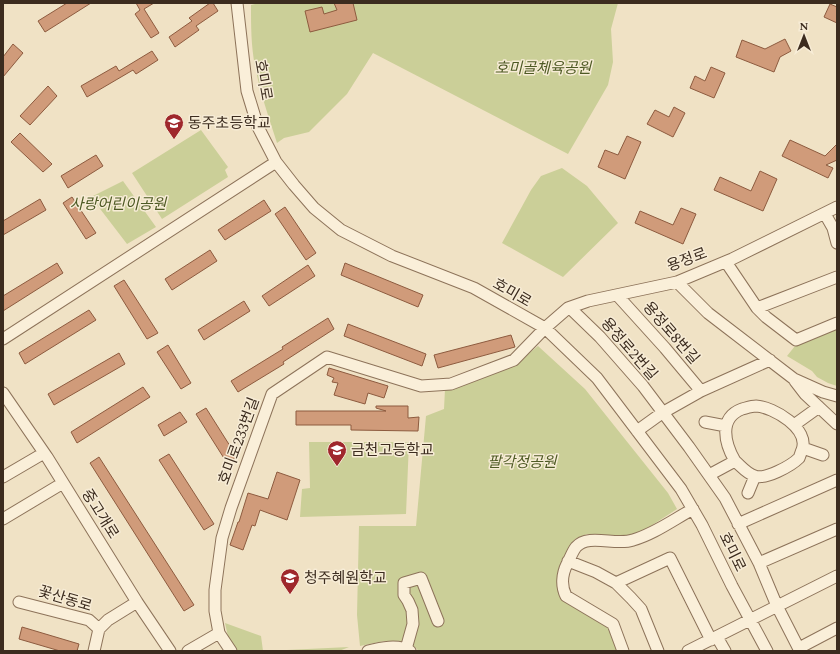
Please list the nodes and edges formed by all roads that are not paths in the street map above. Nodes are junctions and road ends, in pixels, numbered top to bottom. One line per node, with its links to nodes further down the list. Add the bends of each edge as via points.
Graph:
1 (237, 3): 2 (street, 호미로, via 247,91 258,127)
2 (276, 162): 13 (street, 호미로, via 314,208 341,230 392,256 474,288); 14 (street)
3 (837, 207): 4 (street, 용정로)
4 (825, 214): 5 (street, via 833,228); 6 (street, 용정로)
5 (837, 243)
6 (726, 262): 8 (street, 용정로); 11 (street)
7 (837, 277): 11 (street)
8 (677, 282): 9 (street, 용정로); 15 (street, via 708,313)
9 (617, 295): 10 (street, 용정로); 17 (street, 용정로8번길)
10 (570, 308): 13 (street, 용정로); 21 (street, 용정로2번길, via 622,362)
11 (757, 308): 12 (street, via 796,340)
12 (837, 323)
13 (545, 328): 26 (street, 호미로, via 597,378); 52 (street, 호미로233번길, via 514,360 451,384 421,386 327,358 272,394 222,538 215,590 215,611)
14 (3, 339)
15 (770, 360): 16 (street); 17 (street)
16 (794, 378): 19 (street, via 822,392); 20 (street, via 805,394)
17 (701, 391): 21 (street)
18 (3, 393): 28 (street, 중고개로)
19 (837, 396)
20 (819, 407): 23 (street); 25 (street)
21 (662, 413): 26 (street); 31 (street, 용정로2번길)
22 (704, 422): 24 (street)
23 (837, 424)
24 (726, 426): 25 (street, via 736,411 755,406 777,412); 30 (street, via 725,438)
25 (794, 426): 27 (street, via 803,438)
26 (637, 431): 37 (street, 호미로)
27 (803, 448): 29 (street); 32 (street, via 799,458 791,464 764,477)
28 (44, 453): 33 (street); 35 (street, 중고개로)
29 (823, 455)
30 (735, 461): 31 (street); 32 (street)
31 (709, 475): 39 (street, 용정로2번길, via 725,498)
32 (755, 476): 36 (street)
33 (3, 477)
34 (837, 480): 39 (street)
35 (63, 483): 38 (street); 46 (street, 중고개로)
36 (748, 492)
37 (693, 509): 41 (street, via 631,541 585,542 576,546); 48 (street, 호미로)
38 (3, 519)
39 (738, 524): 42 (street, 용정로2번길)
40 (837, 529): 42 (street)
41 (568, 561): 44 (street); 61 (street, via 563,576 566,596 613,624)
42 (759, 563): 47 (street, 용정로2번길)
43 (837, 576): 47 (street)
44 (616, 583): 53 (street, via 670,558); 62 (street, via 641,609)
45 (19, 602): 51 (street, 꽃산동로, via 89,620)
46 (138, 602): 51 (street, 꽃산동로, via 108,620); 57 (street, 중고개로)
47 (777, 606): 48 (street); 54 (street, 용정로2번길)
48 (750, 619): 53 (street); 65 (street, 호미로)
49 (438, 621): 55 (street, via 421,578 404,583 404,595 412,610 413,624)
50 (837, 628): 54 (street)
51 (99, 629): 56 (street, 꽃산동로)
52 (220, 632): 58 (street); 59 (street, 호미로233번길)
53 (714, 638): 63 (street); 64 (street)
54 (799, 649)
55 (408, 650): 60 (street, via 392,647)
56 (94, 651)
57 (170, 651)
58 (188, 651)
59 (231, 651)
60 (368, 651)
61 (623, 651)
62 (658, 651)
63 (688, 651)
64 (725, 651)
65 (767, 651)

